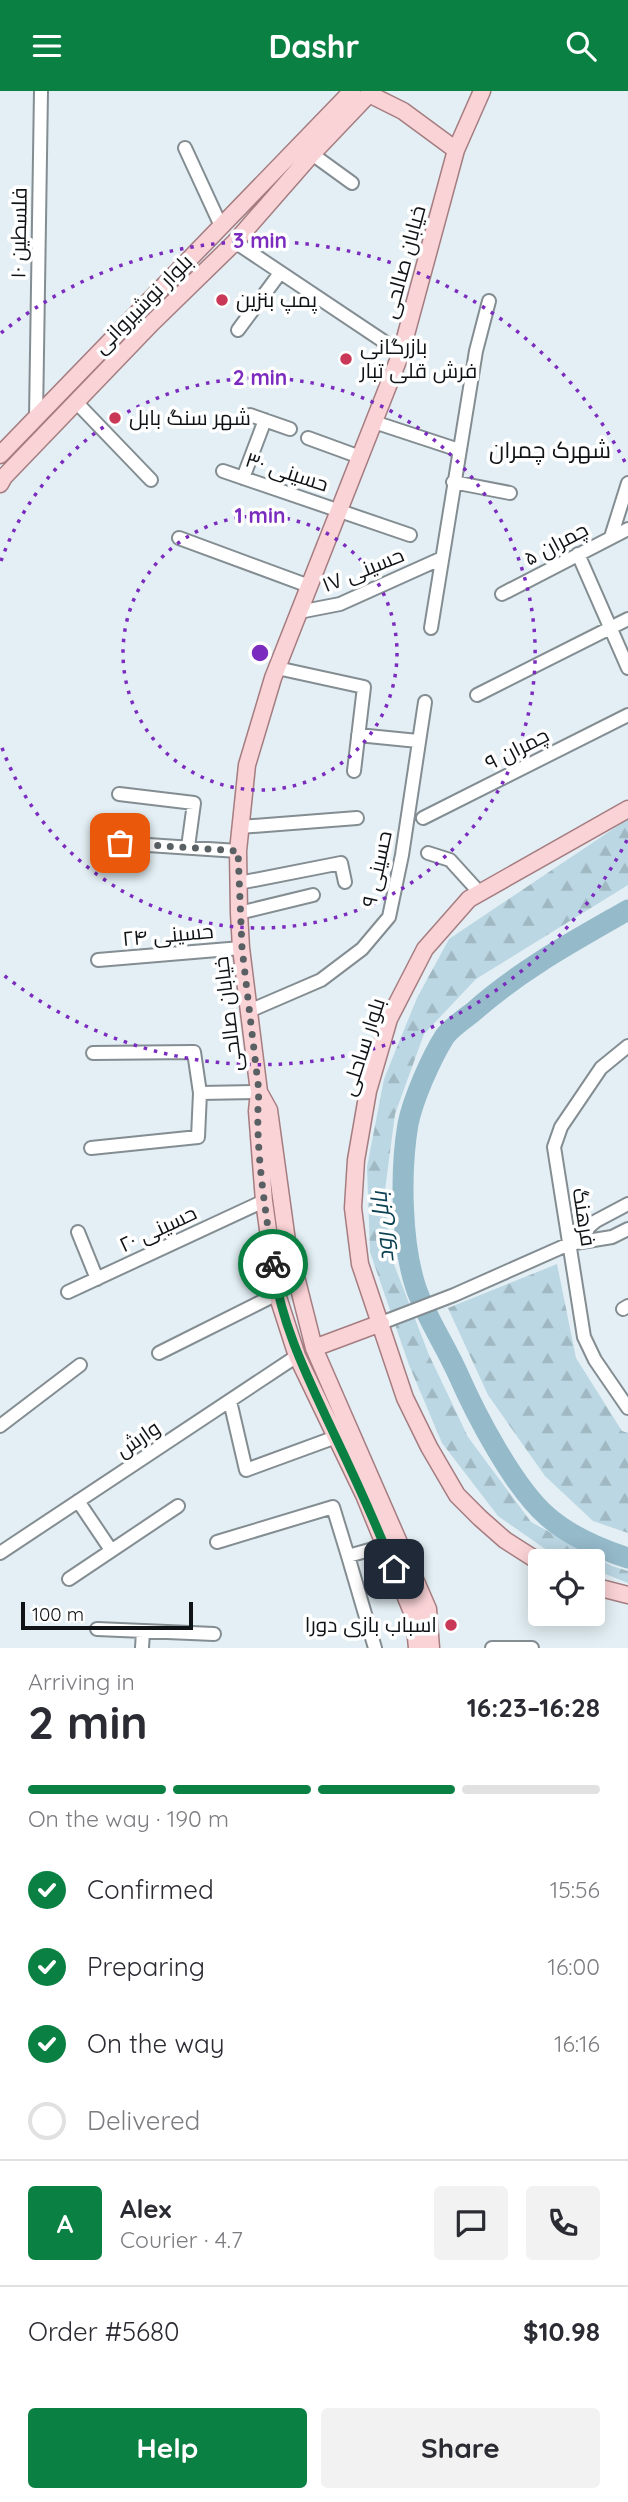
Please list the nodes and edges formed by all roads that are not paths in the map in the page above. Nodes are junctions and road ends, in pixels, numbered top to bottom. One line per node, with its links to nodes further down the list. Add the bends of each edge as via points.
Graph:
1 (41, 91): 16 (street, فلسطین ۱۰)
2 (481, 91): 5 (main road, خيابان صالحی)
3 (364, 92): 5 (main road, via 402,111); 6 (main road, بلوار نوشیروانی); 8 (main road, بلوار نوشیروانی)
4 (186, 148): 8 (street)
5 (457, 150): 13 (main road, خيابان صالحی)
6 (312, 154): 7 (street); 9 (main road, بلوار نوشیروانی)
7 (352, 183)
8 (221, 226): 16 (main road, بلوار نوشیروانی)
9 (235, 242): 10 (street); 14 (main road, بلوار نوشیروانی)
10 (280, 273): 12 (street); 13 (street)
11 (489, 301): 21 (street)
12 (238, 330)
13 (401, 353): 18 (main road, خيابان صالحی)
14 (76, 402): 26 (street); 29 (main road, بلوار نوشیروانی)
15 (250, 415): 17 (street)
16 (36, 418): 22 (main road, بلوار نوشیروانی)
17 (265, 421): 19 (street); 25 (street)
18 (374, 422): 21 (street); 23 (main road, خيابان صالحی)
19 (290, 429)
20 (308, 438): 23 (street)
21 (459, 450): 27 (street)
22 (0, 455)
23 (360, 457): 31 (main road, خيابان صالحی)
24 (223, 471): 25 (street, حسینی ۳۰)
25 (243, 478): 31 (street, حسینی ۳۰)
26 (151, 480)
27 (453, 482): 30 (street); 37 (street)
28 (628, 483): 34 (street)
29 (0, 484)
30 (510, 493)
31 (339, 509): 33 (street, حسینی ۳۰); 38 (main road, خيابان صالحی)
32 (628, 529): 34 (street, چمران ۵)
33 (410, 535)
34 (611, 537): 36 (street, چمران ۵)
35 (179, 538): 38 (street)
36 (578, 554): 39 (street, چمران ۵); 43 (street)
37 (440, 559): 40 (street, حسینی ۱۷, via 340,604); 42 (street)
38 (309, 586): 40 (main road, خيابان صالحی)
39 (502, 594)
40 (299, 612): 45 (main road, خيابان صالحی)
41 (628, 619): 43 (street)
42 (431, 628)
43 (609, 628): 44 (street); 46 (street)
44 (628, 668)
45 (277, 669): 49 (street, via 364,687); 56 (main road, خيابان صالحی, via 247,765)
46 (477, 695)
47 (425, 702): 50 (street, حسینی ٩)
48 (628, 715): 55 (street, چمران ۹)
49 (358, 735): 50 (street); 51 (street)
50 (418, 741): 68 (street, حسینی ٩, via 389,917 362,949 321,979)
51 (354, 771)
52 (119, 794): 58 (street, via 194,803)
53 (628, 809): 63 (main road, بلوار ساحلی)
54 (357, 818): 56 (street)
55 (423, 818)
56 (240, 827): 59 (main road, خيابان صالحی)
57 (103, 842): 58 (street)
58 (188, 847): 59 (street)
59 (238, 851): 62 (main road, خيابان صالحی)
60 (428, 853): 63 (street, via 450,860)
61 (345, 882): 62 (street, via 341,863)
62 (239, 883): 65 (main road, خيابان صالحی)
63 (479, 892): 82 (main road, بلوار ساحلی, via 425,950 390,1019 368,1091 353,1208 360,1264)
64 (313, 895): 65 (street)
65 (239, 913): 66 (main road, خيابان صالحی)
66 (242, 948): 67 (street, حسینی ۲۴); 68 (main road, خيابان صالحی)
67 (98, 960)
68 (249, 1011): 71 (main road, خيابان صالحی)
69 (628, 1046): 78 (street, فرهنگ, via 601,1068 555,1140)
70 (93, 1053): 72 (street, via 194,1052)
71 (259, 1092): 72 (street); 74 (main road, خيابان صالحی); 83 (main road, خيابان صالحی, via 269,1110 287,1241)
72 (200, 1093): 73 (street, via 198,1137)
73 (92, 1148)
74 (264, 1201): 79 (street, حسینی ٢٠); 81 (main road, خيابان صالحی)
75 (628, 1203): 78 (street)
76 (628, 1229): 78 (street, via 612,1237)
77 (78, 1232): 79 (street)
78 (569, 1244): 82 (street); 87 (street, فرهنگ, via 584,1336 595,1360)
79 (97, 1279): 80 (street, حسینی ٢٠)
80 (68, 1292)
81 (277, 1294): 84 (street); 85 (main road, خيابان صالحی)
82 (381, 1324): 83 (main road); 97 (main road, بلوار ساحلی, via 405,1398 457,1495 505,1540)
83 (314, 1348): 108 (main road, خيابان صالحی, via 428,1609)
84 (159, 1353)
85 (297, 1356): 88 (street, وارش); 90 (main road, خيابان صالحی)
86 (80, 1365): 89 (street)
87 (626, 1399)
88 (230, 1401): 90 (street, via 246,1471); 91 (street, وارش)
89 (0, 1426)
90 (336, 1437): 94 (main road, خيابان صالحی)
91 (78, 1501): 95 (street); 96 (street, وارش)
92 (177, 1506): 95 (street)
93 (218, 1542): 98 (street, via 333,1507)
94 (384, 1546): 98 (street); 107 (main road, خيابان صالحی, via 414,1617)
95 (111, 1550): 99 (street)
96 (0, 1553)
97 (528, 1555)
98 (348, 1556): 106 (street)
99 (69, 1579)
100 (605, 1589): 101 (main road)
101 (628, 1595)
102 (97, 1629): 103 (street)
103 (143, 1631): 104 (street); 105 (street)
104 (214, 1634)
105 (142, 1648)
106 (374, 1648)
107 (417, 1648)
108 (431, 1648)
109 (492, 1648): 110 (street)
110 (532, 1648)

